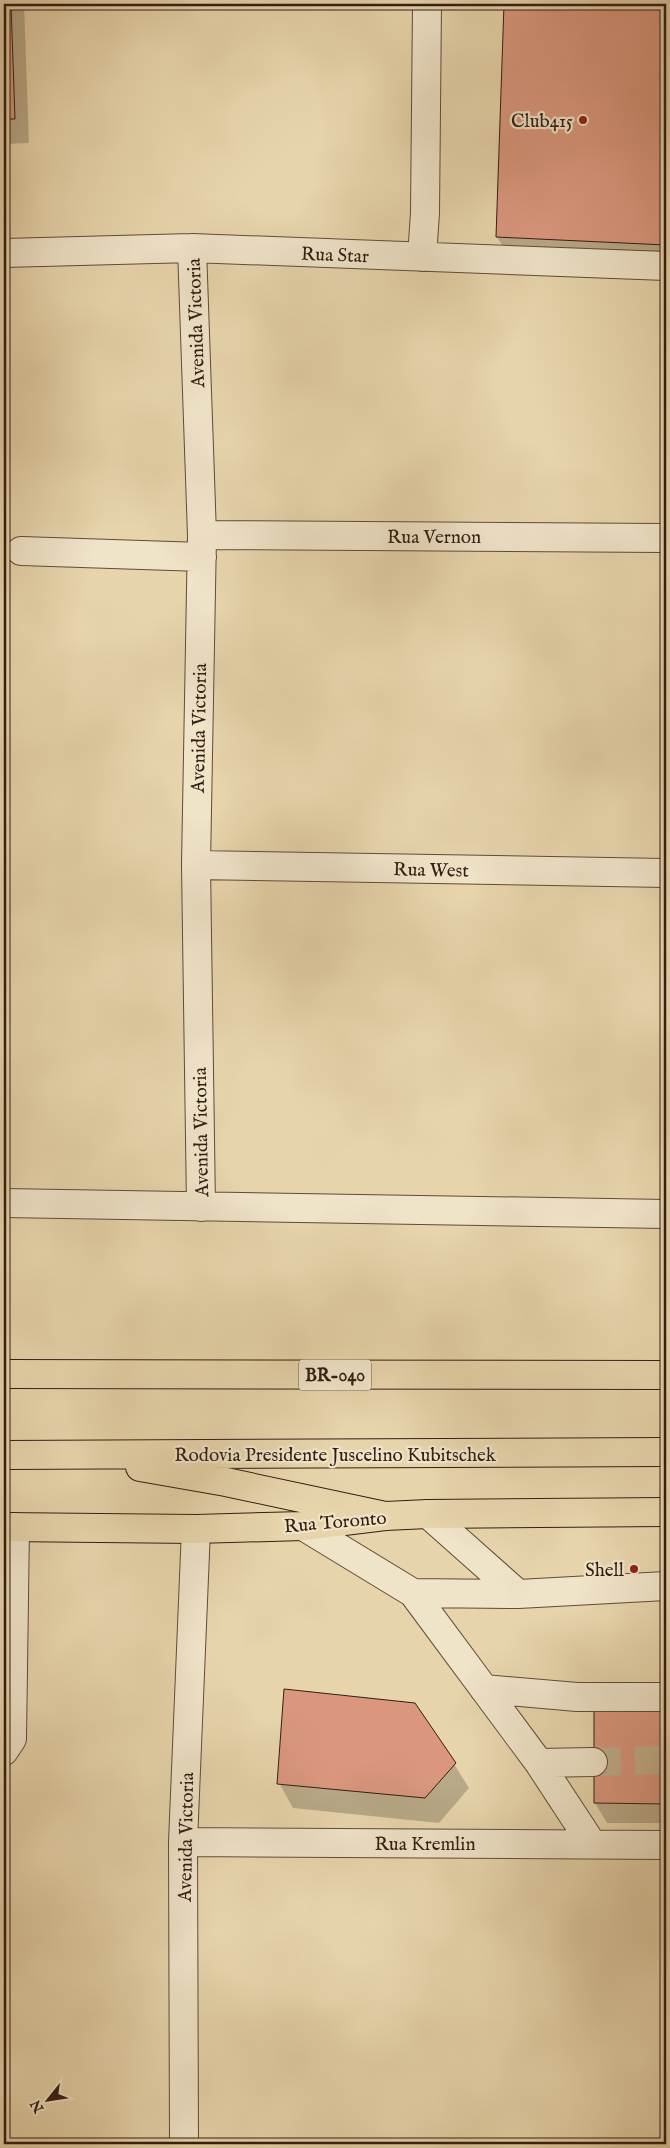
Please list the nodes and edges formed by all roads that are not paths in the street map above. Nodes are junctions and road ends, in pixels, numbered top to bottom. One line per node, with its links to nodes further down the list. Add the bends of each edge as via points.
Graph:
1 (426, 4): 4 (street)
2 (192, 248): 3 (street, Rua Star); 4 (street, Rua Star); 7 (street, Avenida Victoria)
3 (4, 253)
4 (422, 257): 5 (street, Rua Star)
5 (666, 266)
6 (666, 538): 7 (street, Rua Vernon)
7 (202, 546): 8 (street, Rua Vernon); 9 (street, Avenida Victoria)
8 (21, 551)
9 (196, 865): 10 (street, Rua West); 12 (street, Avenida Victoria)
10 (666, 873)
11 (4, 1203): 12 (street)
12 (201, 1207): 13 (street)
13 (666, 1214)
14 (4, 1374): 15 (main road, BR-040)
15 (666, 1375)
16 (666, 1452): 18 (main road, Rodovia Presidente Juscelino Kubitschek)
17 (4, 1455): 18 (main road, Rodovia Presidente Juscelino Kubitschek)
18 (88, 1455): 21 (main road)
19 (666, 1512): 20 (main road, Rua Toronto)
20 (428, 1514): 21 (main road, Rua Toronto); 27 (street)
21 (385, 1516): 22 (main road, Rua Toronto)
22 (303, 1526): 24 (main road, Rua Toronto); 26 (street)
23 (10, 1527): 24 (main road, Rua Toronto); 30 (street, via 12,1738)
24 (196, 1529): 33 (street, Avenida Victoria)
25 (666, 1586): 27 (street)
26 (413, 1593): 27 (street); 28 (street)
27 (518, 1594)
28 (484, 1688): 29 (street, via 577,1697); 32 (street)
29 (666, 1697)
30 (4, 1751)
31 (593, 1762): 32 (street)
32 (539, 1764): 34 (street)
33 (184, 1842): 34 (street, Rua Kremlin); 36 (street, Avenida Victoria)
34 (592, 1844): 35 (street, Rua Kremlin)
35 (666, 1845)
36 (184, 2144)

